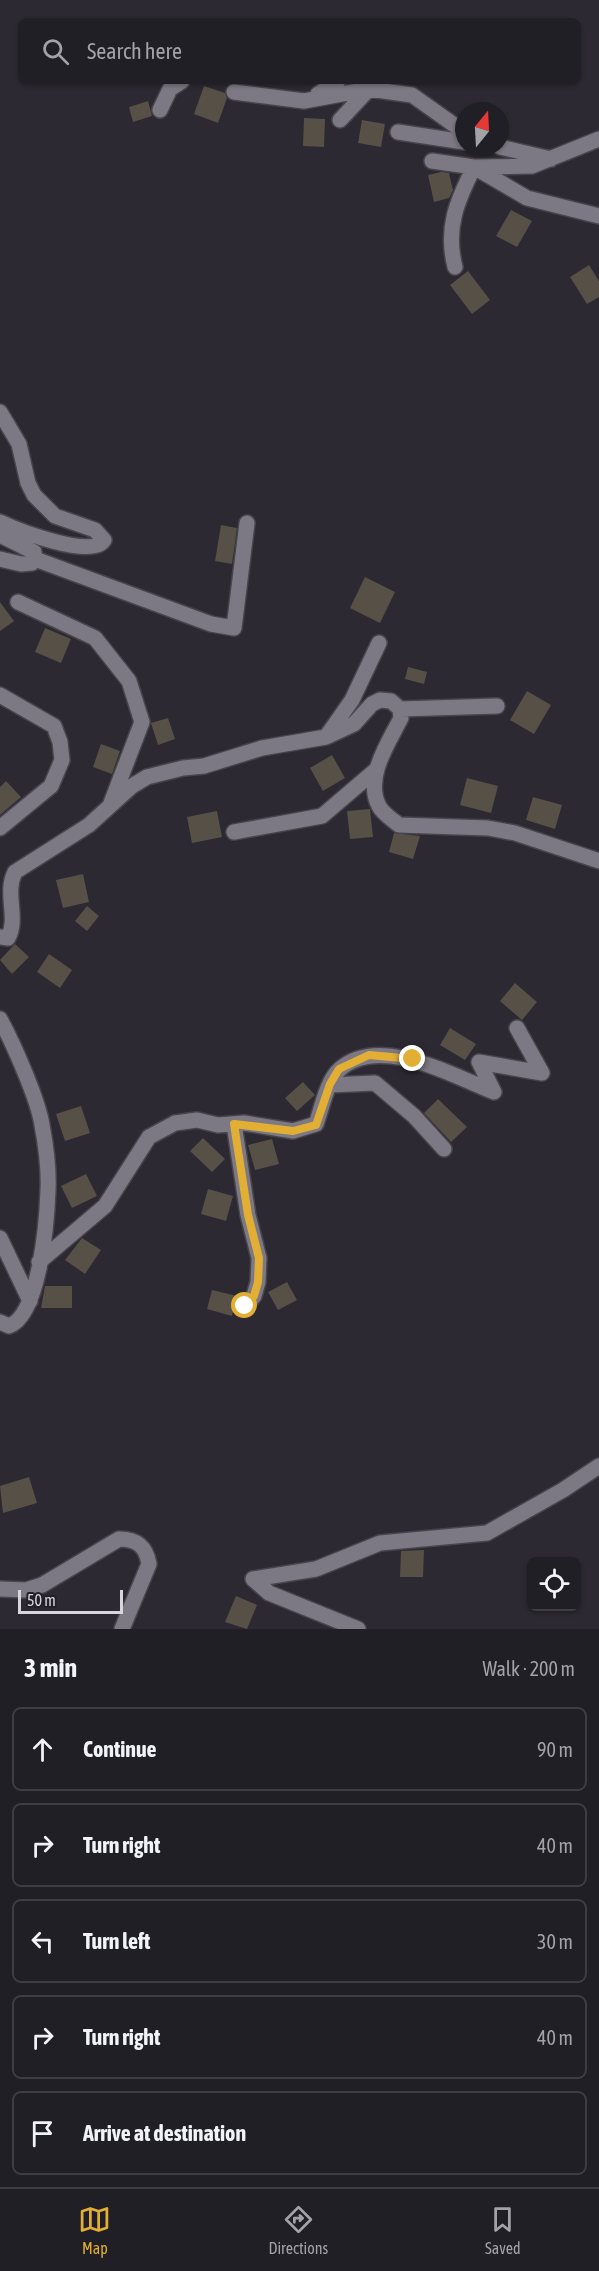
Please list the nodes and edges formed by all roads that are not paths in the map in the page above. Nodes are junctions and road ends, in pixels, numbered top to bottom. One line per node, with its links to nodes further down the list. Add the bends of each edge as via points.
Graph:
1 (178, 84): 6 (street, via 170,89)
2 (333, 84): 5 (street)
3 (234, 87): 5 (street, via 261,97)
4 (369, 89): 5 (street); 7 (street); 8 (street, via 412,95)
5 (304, 101)
6 (160, 110)
7 (340, 120)
8 (455, 126)
9 (398, 132): 11 (street)
10 (599, 139): 13 (street)
11 (455, 141)
12 (509, 150): 13 (street)
13 (551, 159): 15 (street, via 532,166)
14 (432, 161): 15 (street)
15 (474, 167): 16 (street, via 527,198); 17 (street, via 455,207 450,248)
16 (599, 216)
17 (455, 267)
18 (0, 412): 19 (street, via 19,444 34,495 55,516 95,531 104,540 93,548 78,546 29,535)
19 (0, 522)
20 (247, 523): 23 (street, via 234,628 211,624)
21 (0, 535): 23 (street, via 28,547)
22 (0, 559): 23 (street, via 21,564)
23 (35, 559)
24 (18, 602): 31 (street, via 95,638 129,681 142,722)
25 (380, 643): 29 (street, via 352,700)
26 (0, 694): 32 (street, via 54,726 62,760 51,786)
27 (497, 706): 28 (street)
28 (400, 709): 29 (street, via 390,701 380,700 354,724); 30 (street, via 400,718)
29 (326, 737): 31 (street, via 262,747 204,766 147,777)
30 (376, 769): 33 (street, via 322,816); 34 (street, via 379,807 399,825 488,828)
31 (110, 806): 35 (street, via 89,825 15,872 10,882 13,928 8,938)
32 (0, 828)
33 (234, 832)
34 (599, 861)
35 (0, 937)
36 (0, 1019): 42 (street, via 42,1123 48,1186)
37 (517, 1028): 38 (street, via 542,1073 478,1062 494,1092 413,1059 369,1055 339,1069)
38 (330, 1084): 39 (street, via 316,1125 293,1131); 40 (street, via 375,1083 414,1116)
39 (234, 1124): 42 (street, via 197,1120 175,1123 149,1137 105,1206); 44 (street, via 259,1258 254,1296)
40 (444, 1149)
41 (0, 1238): 43 (street)
42 (39, 1262): 43 (street)
43 (30, 1301): 45 (street, via 15,1324)
44 (245, 1306)
45 (0, 1322)
46 (599, 1466): 49 (street, via 487,1533 380,1543 316,1569 253,1578 269,1593)
47 (0, 1589): 48 (street, via 26,1590 42,1584 119,1539 131,1539 141,1545 149,1564)
48 (122, 1629)
49 (358, 1629)

